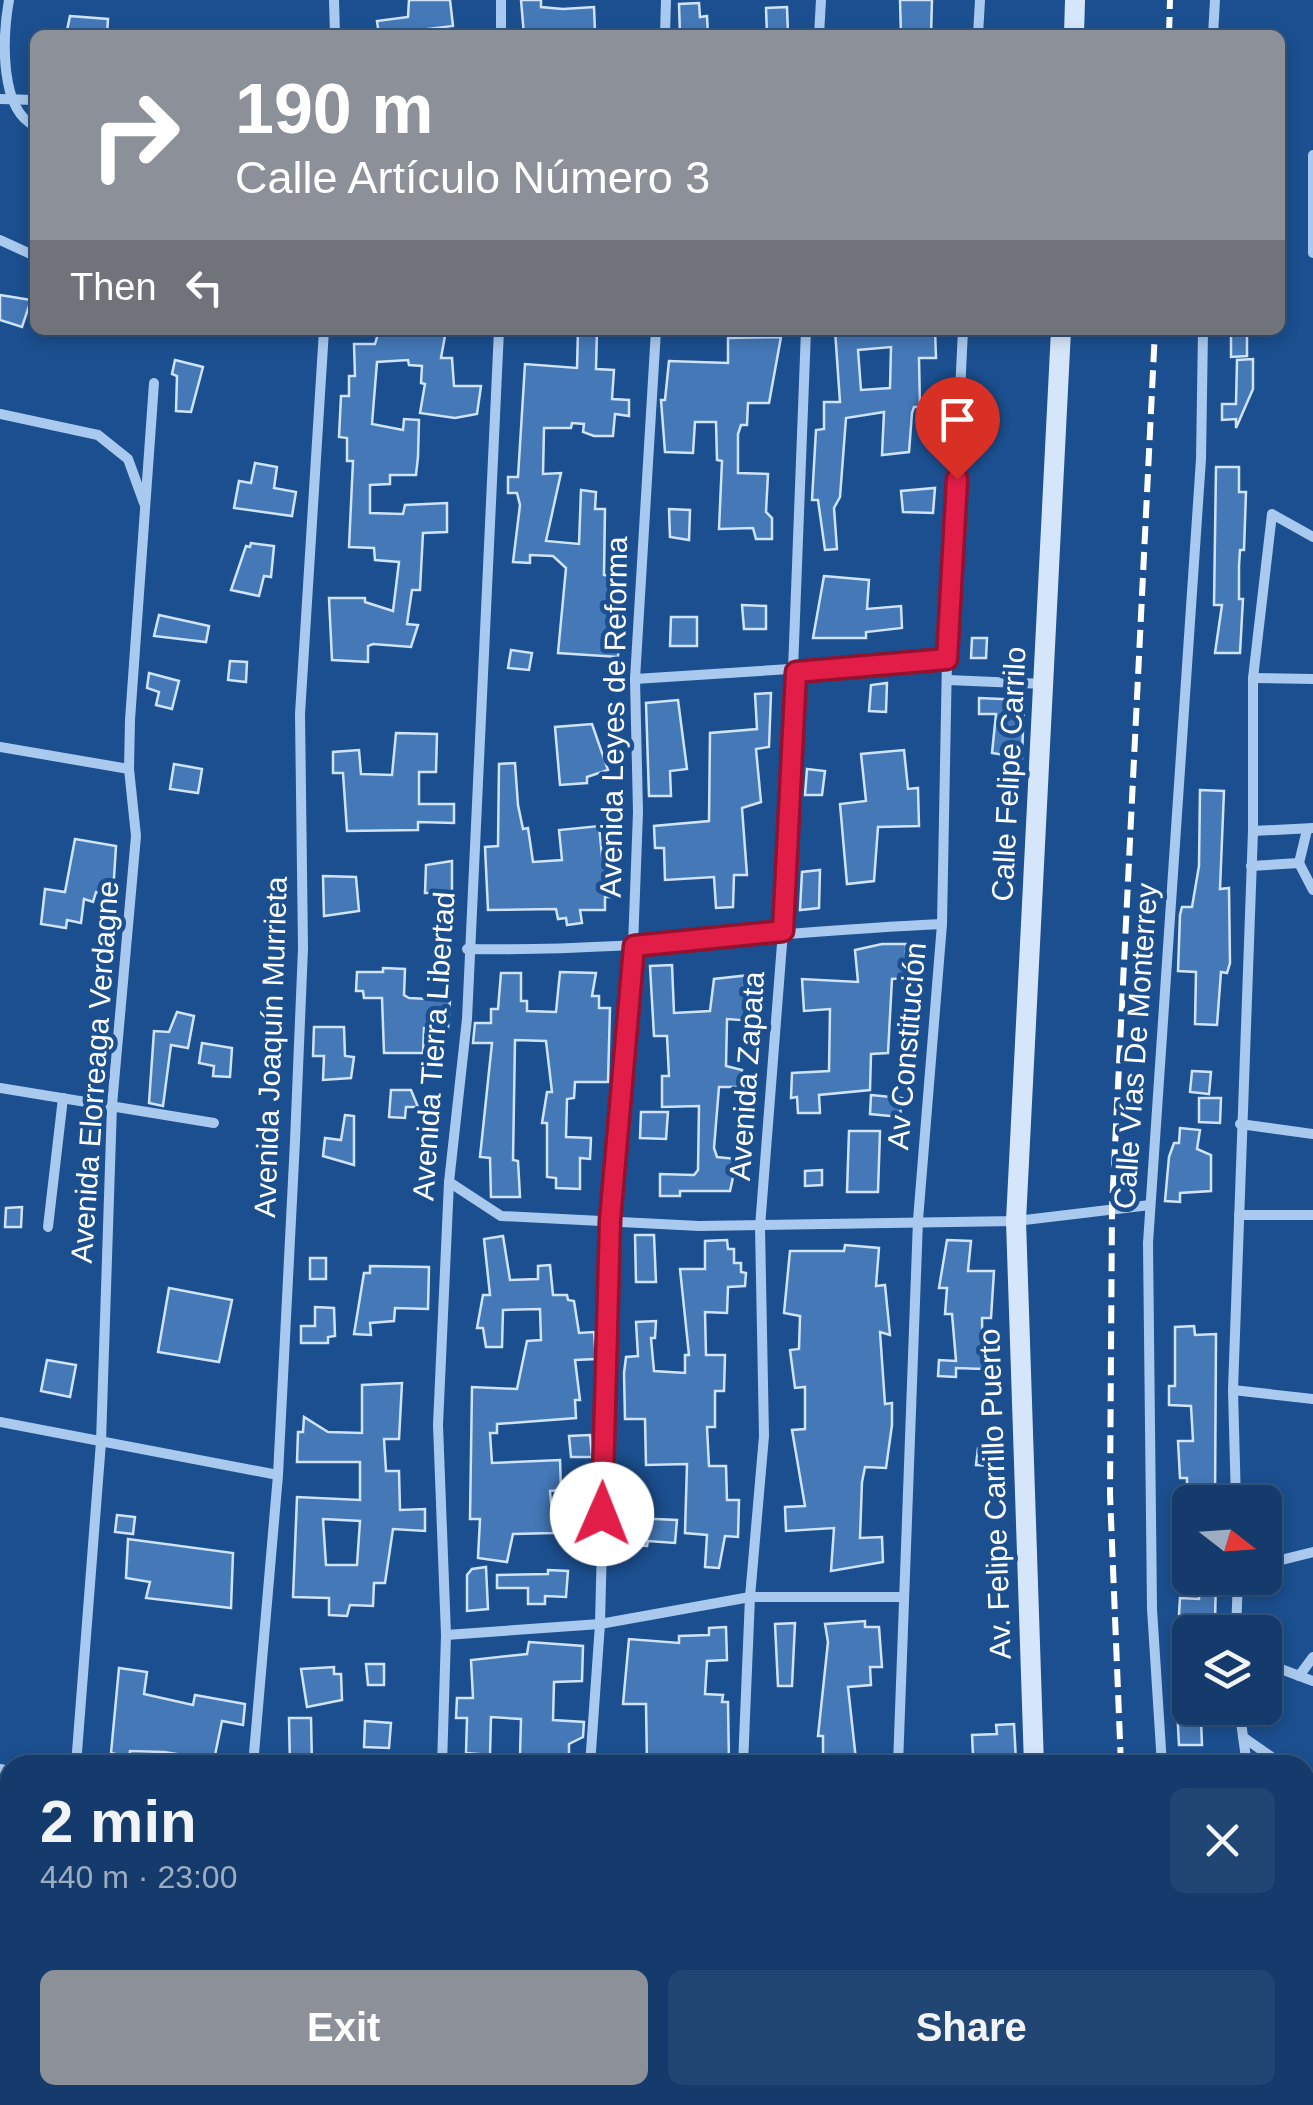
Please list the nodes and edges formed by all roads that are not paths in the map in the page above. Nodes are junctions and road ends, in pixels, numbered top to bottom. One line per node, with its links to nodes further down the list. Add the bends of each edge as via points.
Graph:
1 (9, 0): 16 (street)
2 (334, 0): 9 (street)
3 (501, 0): 10 (street)
4 (666, 0): 11 (street)
5 (821, 0): 12 (street)
6 (980, 0): 13 (street)
7 (1075, 0): 14 (street)
8 (1215, 0): 15 (street)
9 (335, 30)
10 (501, 30)
11 (666, 30)
12 (819, 30)
13 (978, 30)
14 (1074, 30)
15 (1213, 30)
16 (2, 99): 17 (street); 18 (street)
17 (30, 100)
18 (30, 124)
19 (1313, 156): 22 (street)
20 (0, 240): 21 (street)
21 (30, 254)
22 (1313, 254)
23 (324, 335): 71 (street, Avenida Joaquín Murrieta, via 300,714 303,948)
24 (499, 335): 51 (street, Avenida Tierra Libertad)
25 (656, 335): 37 (street, Avenida Leyes de Reforma)
26 (806, 335): 35 (street, Avenida Zapata)
27 (963, 335): 34 (street, Av Constitución)
28 (1061, 335): 40 (street, Calle Felipe Carrilo)
29 (1203, 335): 59 (street, Calle Vías De Monterrey, via 1202,459)
30 (154, 383): 32 (street, Avenida Elorreaga Verdagne)
31 (0, 414): 32 (street, via 98,435 128,459)
32 (146, 509): 42 (street, Avenida Elorreaga Verdagne)
33 (1313, 536): 36 (street, via 1272,514)
34 (947, 659): 35 (street); 39 (street, Av Constitución)
35 (796, 672): 37 (street); 49 (street, Avenida Zapata)
36 (1253, 678): 38 (street); 44 (street)
37 (634, 679): 50 (street, Avenida Leyes de Reforma)
38 (1313, 679)
39 (948, 680): 40 (street); 48 (street, Av Constitución)
40 (1044, 684): 64 (street, Calle Felipe Carrilo)
41 (0, 747): 42 (street)
42 (129, 768): 54 (street, Avenida Elorreaga Verdagne, via 136,836)
43 (1310, 829): 44 (street); 45 (street)
44 (1253, 831): 46 (street)
45 (1300, 863): 46 (street); 47 (street)
46 (1252, 866): 56 (street)
47 (1313, 890)
48 (942, 924): 49 (street); 63 (street, Av Constitución)
49 (783, 931): 50 (street); 66 (street, Avenida Zapata)
50 (634, 946): 51 (street); 62 (street, Avenida Leyes de Reforma)
51 (468, 949): 58 (street, Avenida Tierra Libertad)
52 (0, 1088): 53 (street)
53 (64, 1098): 54 (street); 65 (street)
54 (112, 1105): 55 (street); 70 (street, Avenida Elorreaga Verdagne)
55 (214, 1123)
56 (1240, 1124): 57 (street); 60 (street)
57 (1313, 1134)
58 (449, 1182): 62 (street, via 500,1216); 78 (street, Avenida Tierra Libertad, via 438,1425)
59 (1150, 1205): 64 (street); 92 (street, Calle Vías De Monterrey, via 1152,1609)
60 (1239, 1215): 61 (street); 67 (street)
61 (1313, 1215)
62 (610, 1220): 66 (street); 77 (street, Avenida Leyes de Reforma)
63 (918, 1220): 64 (street); 66 (street); 76 (street, Av Constitución)
64 (1016, 1221): 91 (street, Av. Felipe Carrillo Puerto)
65 (48, 1227)
66 (760, 1227): 75 (street, Avenida Zapata, via 764,1436)
67 (1233, 1390): 68 (street); 72 (street)
68 (1313, 1399)
69 (0, 1422): 70 (street)
70 (102, 1442): 71 (street); 85 (street, Avenida Elorreaga Verdagne)
71 (278, 1475): 86 (street, Avenida Joaquín Murrieta)
72 (1236, 1485)
73 (1313, 1552): 74 (street)
74 (1282, 1560)
75 (750, 1597): 76 (street); 77 (street); 89 (street, Avenida Zapata)
76 (903, 1597): 90 (street, Av Constitución)
77 (600, 1624): 78 (street); 88 (street, Avenida Leyes de Reforma)
78 (446, 1635): 87 (street, Avenida Tierra Libertad)
79 (1313, 1656): 81 (street)
80 (1282, 1670): 81 (street)
81 (1299, 1676): 82 (street)
82 (1313, 1682)
83 (1241, 1725): 84 (street)
84 (1243, 1737): 93 (street); 94 (street)
85 (77, 1755)
86 (254, 1755)
87 (442, 1755)
88 (591, 1755)
89 (743, 1755)
90 (898, 1755)
91 (1034, 1755)
92 (1161, 1755)
93 (1246, 1755)
94 (1269, 1755)

